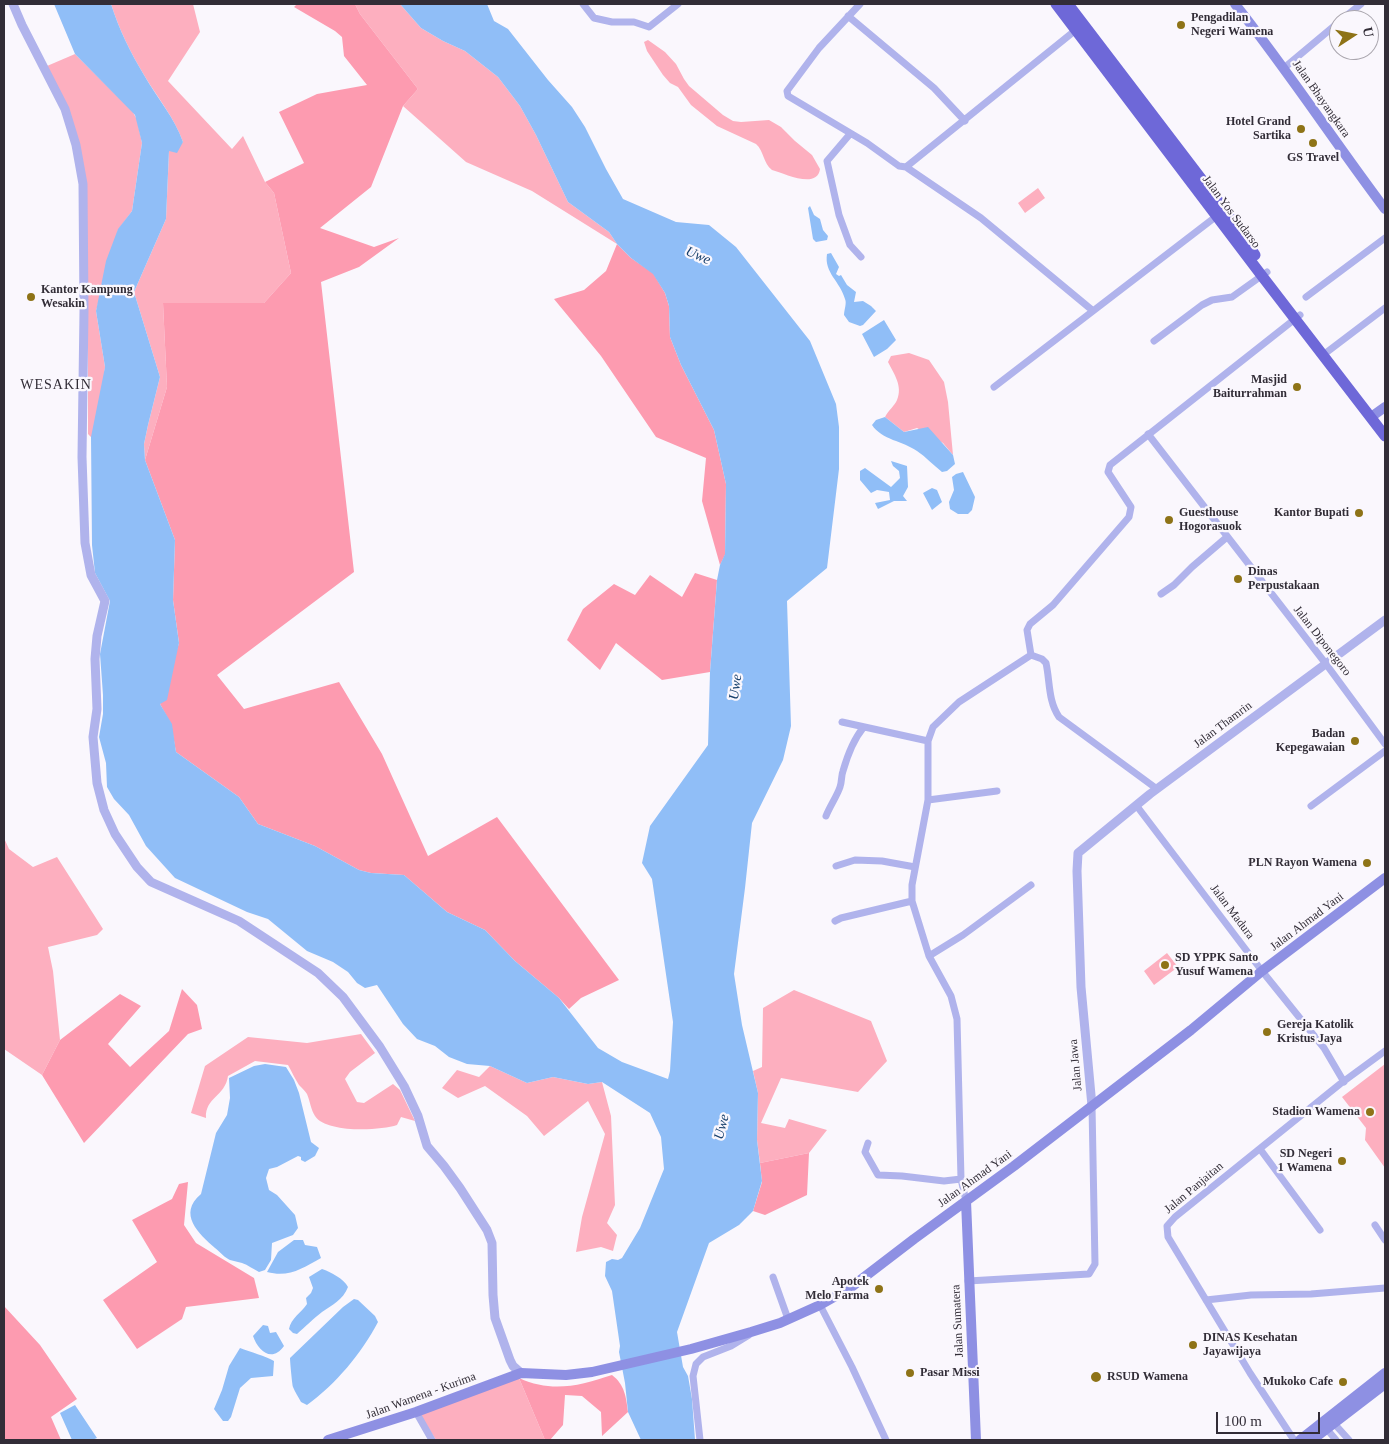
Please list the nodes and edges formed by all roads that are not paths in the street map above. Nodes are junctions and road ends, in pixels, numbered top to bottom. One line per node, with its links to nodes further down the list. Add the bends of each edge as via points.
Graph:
1 (13, 4): 73 (street, via 65,109 83,184 82,457 85,543 91,575 105,601 97,636 97,709 93,738 104,810 137,867 152,882 253,929 318,973 343,998 404,1086 427,1146 487,1230 492,1242 495,1318 510,1360)
2 (583, 4): 3 (street, via 594,18 634,22 649,27)
3 (678, 4)
4 (860, 4): 8 (street)
5 (1056, 4): 9 (highway, Jalan Yos Sudarso)
6 (1068, 4): 9 (highway, Jalan Yos Sudarso)
7 (1235, 4): 11 (main road, Jalan Bhayangkara)
8 (848, 16): 12 (street, via 934,88); 13 (street, via 787,91 792,99)
9 (1080, 27): 12 (street); 16 (highway, Jalan Yos Sudarso)
10 (1329, 30): 11 (street)
11 (1284, 68): 15 (main road, Jalan Bhayangkara)
12 (965, 121): 14 (street)
13 (850, 134): 14 (street, via 899,166); 18 (street, via 827,162 839,215 850,245)
14 (906, 167): 22 (street, via 981,218)
15 (1385, 209)
16 (1221, 213): 19 (highway, Jalan Yos Sudarso); 22 (street)
17 (1385, 238): 20 (street)
18 (861, 257)
19 (1265, 274): 23 (highway, Jalan Yos Sudarso); 24 (street, via 1232,297 1202,305)
20 (1306, 298)
21 (1385, 308): 25 (street)
22 (1092, 310): 26 (street)
23 (1297, 317): 25 (highway, Jalan Yos Sudarso); 27 (highway, Jalan Yos Sudarso); 29 (street)
24 (1154, 341)
25 (1326, 352): 27 (highway, Jalan Yos Sudarso)
26 (994, 386)
27 (1378, 413): 28 (highway, Jalan Yos Sudarso); 30 (highway, Jalan Yos Sudarso)
28 (1385, 424)
29 (1148, 434): 31 (street, Jalan Diponegoro); 34 (street, via 1110,466 1108,472 1131,507 1129,517 1053,605 1030,624 1027,630)
30 (1385, 436)
31 (1227, 537): 32 (street); 35 (street, Jalan Diponegoro)
32 (1161, 594)
33 (1385, 620): 35 (street, Jalan Thamrin)
34 (1031, 655): 38 (street, via 960,702 933,727); 41 (street, via 1046,663 1051,699 1059,717)
35 (1326, 664): 39 (street, Jalan Diponegoro); 41 (street, Jalan Thamrin)
36 (842, 722): 37 (street)
37 (863, 728): 38 (street); 46 (street)
38 (928, 741): 43 (street)
39 (1385, 744)
40 (1385, 750): 45 (street)
41 (1157, 789): 44 (street, Jalan Thamrin)
42 (997, 791): 43 (street)
43 (928, 800): 49 (street)
44 (1136, 806): 47 (street, Jalan Thamrin); 55 (street, Jalan Madura)
45 (1312, 806)
46 (826, 816)
47 (1078, 853): 58 (street, Jalan Jawa, via 1081,987)
48 (836, 866): 49 (street, via 855,860)
49 (915, 867): 52 (street)
50 (1385, 878): 55 (main road, Jalan Ahmad Yani)
51 (1031, 886): 54 (street)
52 (912, 901): 53 (street); 54 (street)
53 (835, 921)
54 (929, 956): 61 (street, via 952,996 957,1019)
55 (1262, 971): 57 (street, Jalan Madura, via 1324,1048); 58 (main road, Jalan Ahmad Yani)
56 (1385, 1051): 57 (street, Jalan Panjaitan)
57 (1344, 1082): 60 (street, Jalan Panjaitan)
58 (1092, 1106): 62 (main road, Jalan Ahmad Yani); 67 (street, Jalan Jawa, via 1095,1264 1089,1274)
59 (868, 1142): 61 (street, via 865,1152 878,1175 944,1181)
60 (1260, 1149): 64 (street); 69 (street, Jalan Panjaitan, via 1168,1226 1168,1237)
61 (961, 1179): 62 (street)
62 (966, 1201): 67 (main road, Jalan Sumatera); 70 (main road, Jalan Ahmad Yani, via 850,1288)
63 (1375, 1225): 65 (street)
64 (1320, 1230)
65 (1385, 1240)
66 (773, 1277): 71 (street)
67 (968, 1281): 82 (main road, Jalan Sumatera)
68 (1385, 1288): 69 (street)
69 (1206, 1300): 83 (street, Jalan Panjaitan)
70 (820, 1305): 71 (main road, Jalan Ahmad Yani); 81 (street)
71 (788, 1319): 72 (main road, Jalan Ahmad Yani)
72 (751, 1332): 73 (main road, Jalan Ahmad Yani, via 592,1372 566,1375); 80 (street, via 746,1338 703,1357 696,1364 693,1376)
73 (522, 1373): 76 (main road, Jalan Wamena - Kurima)
74 (1385, 1373): 77 (main road)
75 (1385, 1384): 77 (main road)
76 (416, 1412): 78 (main road, Jalan Wamena - Kurima); 79 (street)
77 (1328, 1423): 84 (main road); 85 (main road); 86 (street); 87 (street)
78 (328, 1440)
79 (432, 1440)
80 (700, 1440)
81 (886, 1440)
82 (976, 1440)
83 (1294, 1440)
84 (1300, 1440)
85 (1312, 1440)
86 (1336, 1440)
87 (1349, 1440)

